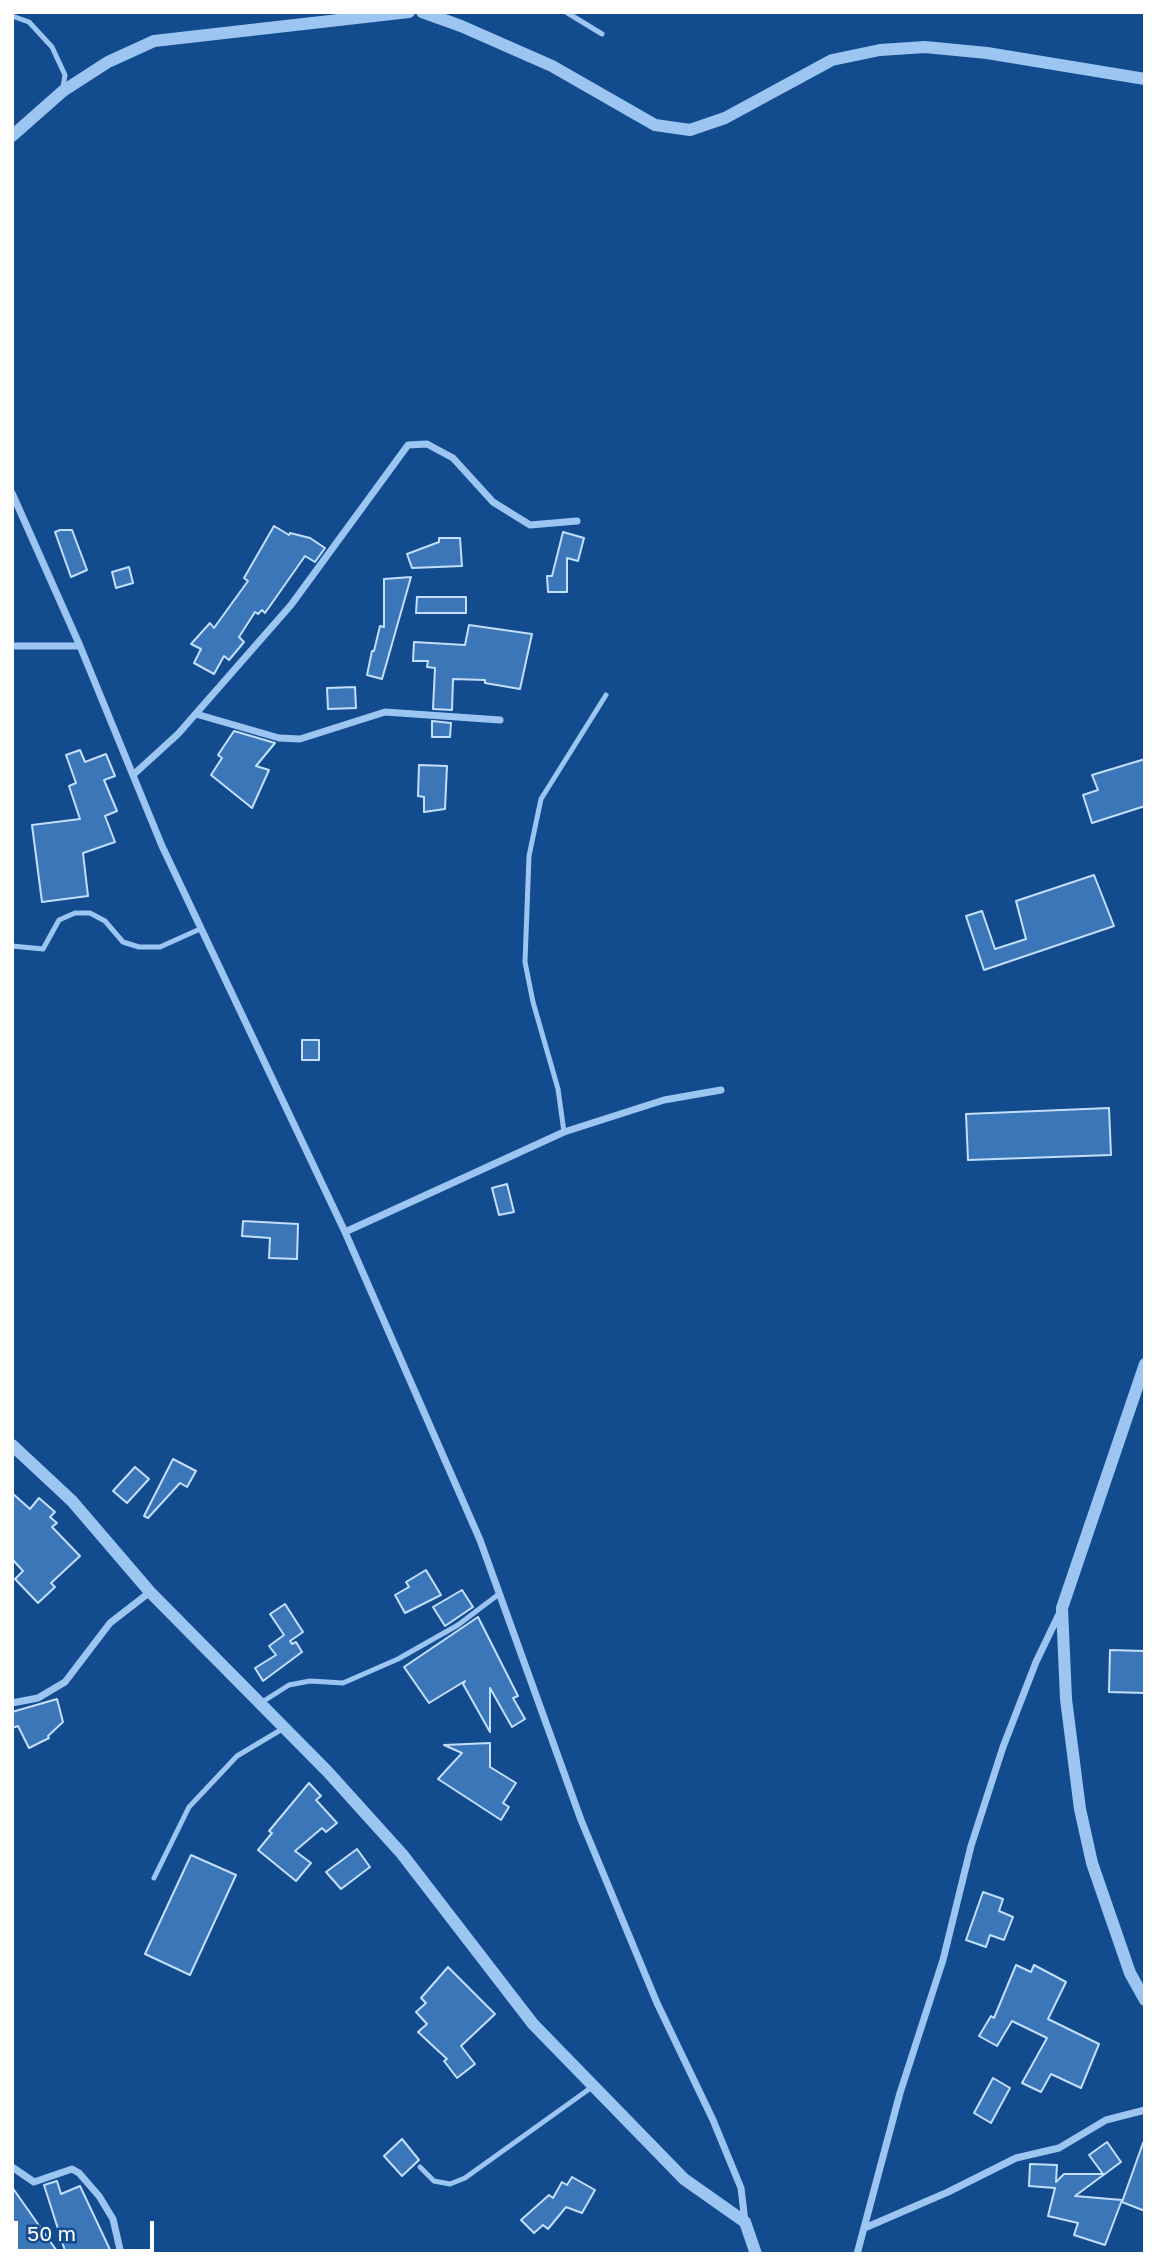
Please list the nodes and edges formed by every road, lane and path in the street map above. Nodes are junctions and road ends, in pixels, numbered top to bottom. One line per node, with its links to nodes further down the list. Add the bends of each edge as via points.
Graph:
1 (409, 12): 9 (street, via 153,41)
2 (422, 12): 6 (street)
3 (457, 12): 6 (lane)
4 (566, 12): 7 (lane)
5 (12, 16): 9 (lane, via 29,22 52,47 65,75)
6 (461, 26): 8 (street, via 552,66 655,125 690,130 725,118 832,61 880,50 925,47 987,53)
7 (602, 34)
8 (1145, 79)
9 (63, 91): 10 (street)
10 (12, 136)
11 (12, 493): 14 (street)
12 (577, 521): 16 (street, via 530,525 493,502 453,458 427,444 408,445 291,605)
13 (12, 646): 14 (street)
14 (80, 646): 18 (street)
15 (606, 695): 22 (lane, via 541,799 529,856 525,962 558,1089)
16 (196, 714): 17 (street, via 279,738 300,739 385,712); 18 (street)
17 (500, 720)
18 (133, 775): 19 (street)
19 (200, 929): 20 (lane, via 160,947 139,947 124,942 105,921 90,913 75,913 59,920 43,949); 23 (street)
20 (12, 946)
21 (720, 1090): 22 (street, via 664,1100)
22 (564, 1132): 23 (street)
23 (345, 1232): 28 (street, via 480,1540)
24 (1145, 1364): 25 (street)
25 (1140, 1395): 29 (street)
26 (12, 1445): 27 (street, via 72,1501)
27 (150, 1592): 30 (street, via 110,1623 65,1682 38,1698); 31 (street)
28 (499, 1594): 31 (lane, via 458,1625 398,1659 343,1683 289,1685); 39 (street, via 581,1820 741,2188)
29 (1062, 1608): 34 (street, via 1066,1699 1083,1820 1126,1961); 40 (street, via 1003,1746 971,1846)
30 (12, 1703)
31 (259, 1704): 32 (street)
32 (284, 1728): 33 (lane, via 237,1756 189,1807); 35 (street, via 402,1854 533,2024)
33 (153, 1878)
34 (1145, 2000)
35 (594, 2085): 38 (lane, via 465,2178 450,2184 434,2181); 39 (street, via 684,2179)
36 (1145, 2110): 40 (street, via 1106,2120 1059,2148 1016,2158)
37 (12, 2167): 41 (street, via 34,2182 72,2168 79,2173 113,2219)
38 (421, 2167)
39 (745, 2222): 42 (street)
40 (867, 2227): 43 (street)
41 (121, 2254)
42 (757, 2254)
43 (857, 2254)

